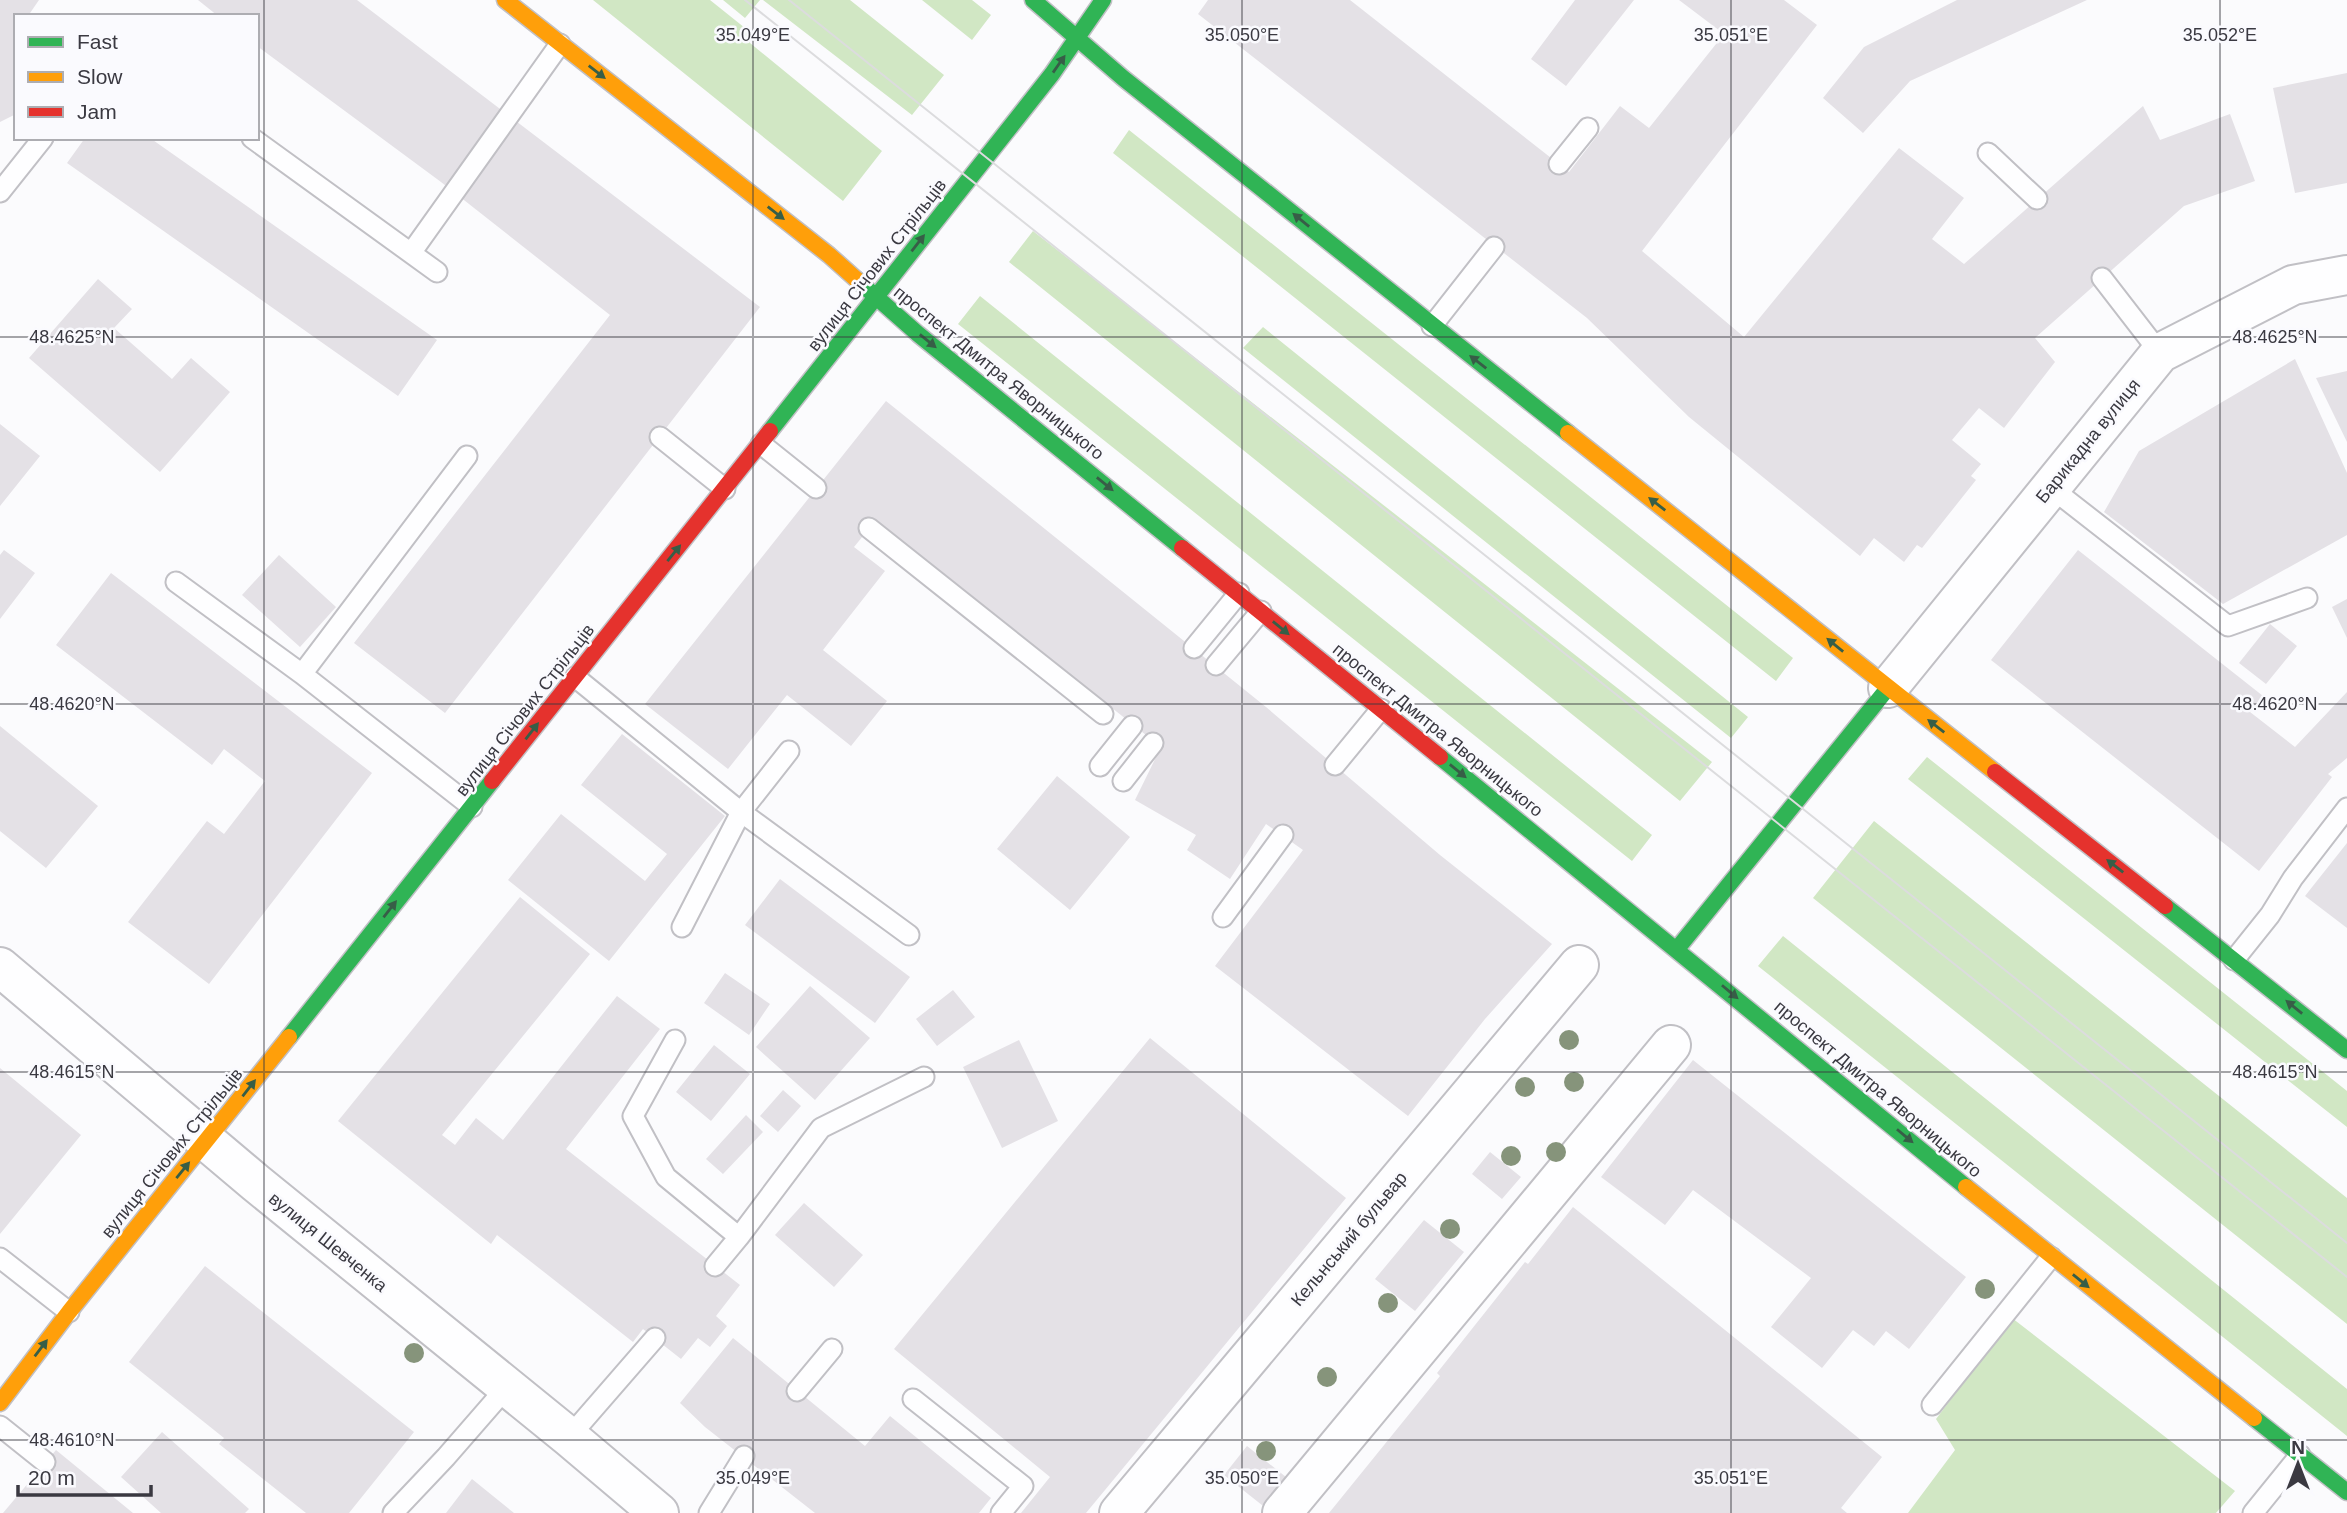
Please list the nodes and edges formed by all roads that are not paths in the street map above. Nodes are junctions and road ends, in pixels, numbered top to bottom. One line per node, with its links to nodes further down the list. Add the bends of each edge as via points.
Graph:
1 (505, 0): 5 (main road, проспект Дмитра Яворницького)
2 (1033, 0): 4 (main road)
3 (1103, 0): 4 (main road, вулиця Січових Стрільців)
4 (1077, 39): 18 (main road, вулиця Січових Стрільців, one-way to 4); 19 (main road, one-way to 4)
5 (561, 44): 14 (lane); 18 (main road, проспект Дмитра Яворницького, one-way to 18)
6 (1588, 128): 10 (lane)
7 (41, 140): 11 (lane)
8 (254, 140): 14 (lane)
9 (1988, 153): 12 (lane)
10 (1559, 164)
11 (0, 192)
12 (2037, 199)
13 (1494, 247): 19 (lane)
14 (411, 253): 15 (lane)
15 (437, 272)
16 (2347, 275): 20 (street, Барикадна вулиця, via 2293,285)
17 (2102, 278): 20 (lane)
18 (876, 297): 22 (main road, вулиця Січових Стрільців); 29 (main road, проспект Дмитра Яворницького, one-way to 29)
19 (1432, 326): 36 (main road, one-way to 19)
20 (2160, 353): 24 (street, Барикадна вулиця)
21 (660, 437): 26 (lane)
22 (761, 444): 25 (lane); 26 (main road, вулиця Січових Стрільців)
23 (467, 456): 34 (lane)
24 (2050, 487): 30 (lane, via 2228,626); 36 (street, Барикадна вулиця)
25 (816, 488)
26 (725, 489): 35 (main road, вулиця Січових Стрільців, one-way to 26)
27 (869, 528): 38 (lane)
28 (176, 582): 34 (lane)
29 (1240, 593): 31 (main road, проспект Дмитра Яворницького); 32 (lane)
30 (2307, 598)
31 (1261, 611): 33 (lane); 37 (main road, проспект Дмитра Яворницького, one-way to 37)
32 (1195, 649)
33 (1216, 665)
34 (302, 674): 45 (lane)
35 (575, 677): 45 (main road, вулиця Січових Стрільців, one-way to 35); 47 (lane)
36 (1888, 688): 52 (main road); 53 (main road, one-way to 36)
37 (1381, 709): 42 (lane); 52 (main road, проспект Дмитра Яворницького, one-way to 52)
38 (1102, 714)
39 (1132, 726): 43 (lane)
40 (1153, 743): 44 (lane)
41 (789, 751): 47 (lane)
42 (1335, 765)
43 (1100, 766)
44 (1123, 781)
45 (472, 807): 60 (main road, вулиця Січових Стрільців, one-way to 45)
46 (2347, 808): 53 (lane)
47 (741, 812): 50 (lane); 51 (lane)
48 (1283, 835): 49 (lane)
49 (1223, 917)
50 (682, 926)
51 (909, 935)
52 (1677, 948): 62 (main road, проспект Дмитра Яворницького, one-way to 62)
53 (2234, 960): 58 (main road, one-way to 53)
54 (1578, 965): 83 (street, Кельнський бульвар)
55 (0, 967): 60 (street, вулиця Шевченка)
56 (675, 1040): 61 (lane, via 633,1116 666,1177)
57 (1671, 1045): 84 (street)
58 (2347, 1050)
59 (925, 1077): 61 (lane, via 821,1128)
60 (207, 1141): 65 (main road, вулиця Січових Стрільців, one-way to 60); 68 (street, вулиця Шевченка)
61 (739, 1237): 64 (lane)
62 (2051, 1257): 72 (lane); 75 (main road, проспект Дмитра Яворницького, one-way to 75)
63 (0, 1258): 65 (lane)
64 (715, 1266)
65 (69, 1312): 71 (main road, вулиця Січових Стрільців, one-way to 65)
66 (655, 1338): 74 (lane)
67 (832, 1349): 69 (lane)
68 (506, 1388): 74 (street, вулиця Шевченка); 79 (lane)
69 (797, 1391)
70 (913, 1399): 82 (lane, via 1023,1486)
71 (0, 1403)
72 (1932, 1405)
73 (0, 1426): 77 (lane)
74 (569, 1437): 80 (street, вулиця Шевченка)
75 (2300, 1455): 78 (main road, проспект Дмитра Яворницького); 85 (lane)
76 (744, 1456): 81 (lane)
77 (45, 1462)
78 (2347, 1492)
79 (393, 1513)
80 (659, 1513)
81 (709, 1513)
82 (1001, 1513)
83 (1119, 1513)
84 (1282, 1513)
85 (2253, 1513)

